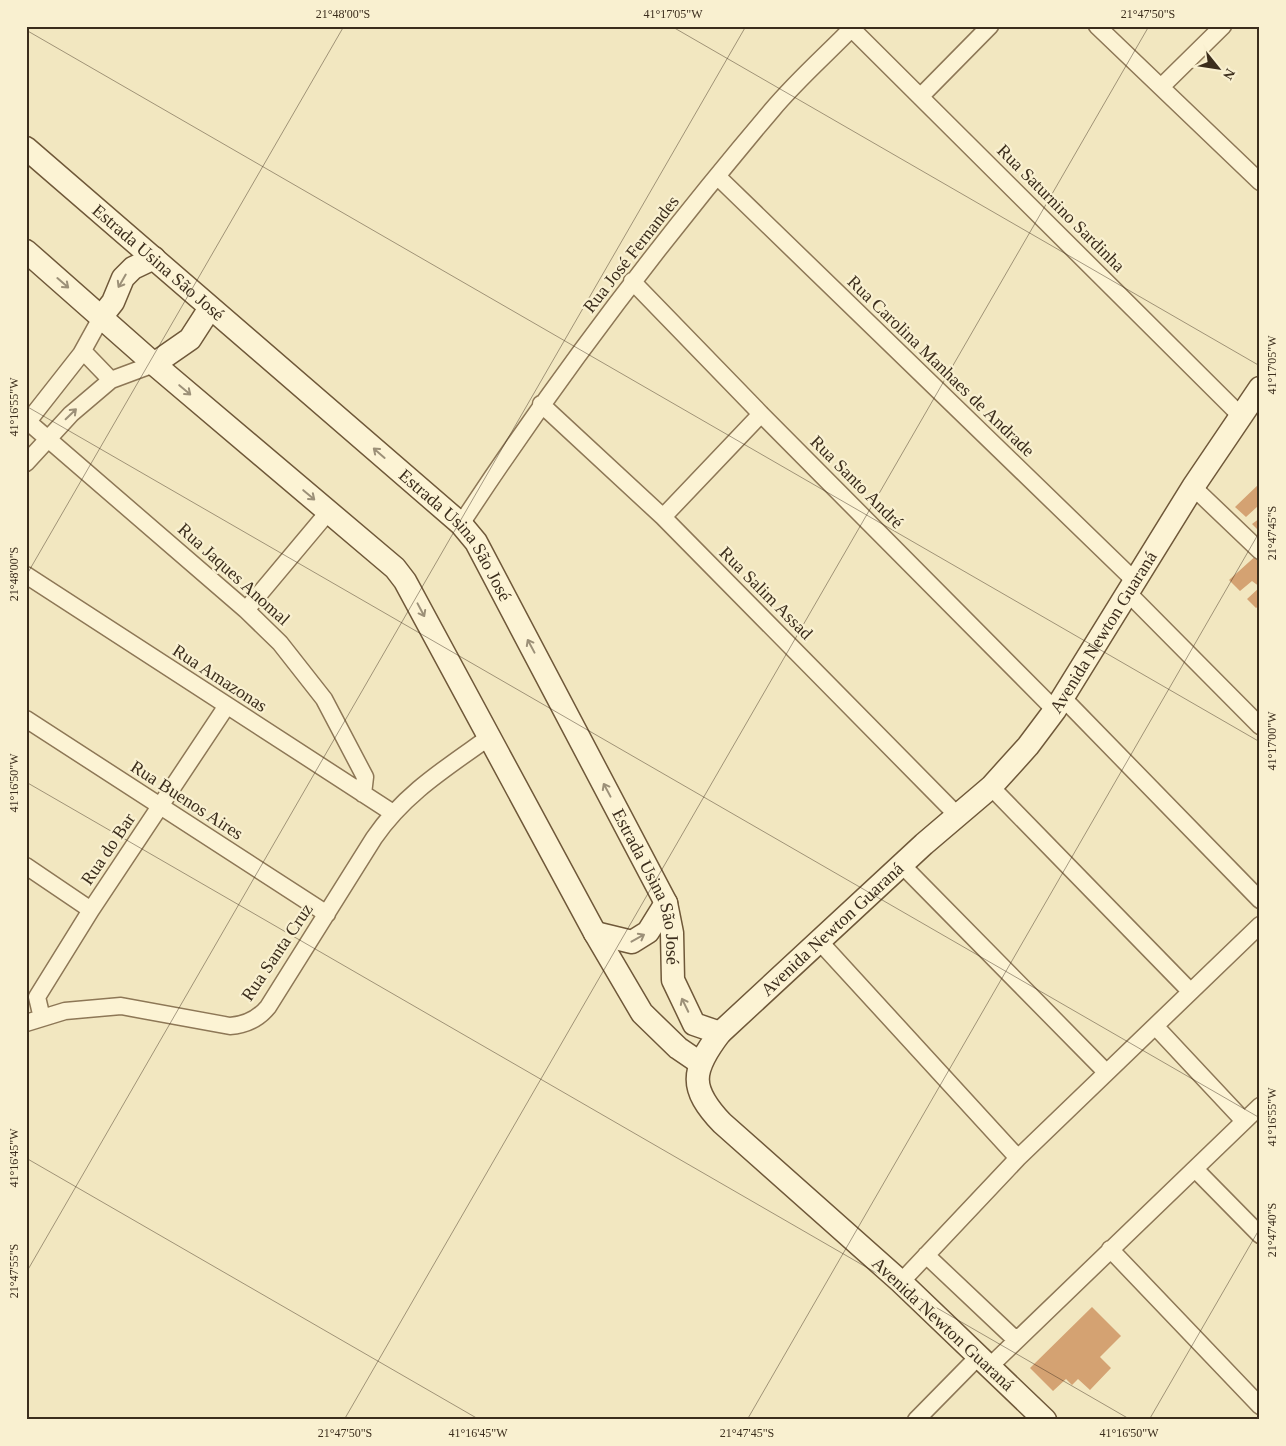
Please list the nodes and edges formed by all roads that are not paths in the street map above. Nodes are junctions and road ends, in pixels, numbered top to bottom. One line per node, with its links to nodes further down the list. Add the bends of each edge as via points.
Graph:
1 (990, 26): 6 (street)
2 (1097, 26): 5 (street)
3 (1223, 26): 5 (street)
4 (853, 27): 6 (street, Rua Saturnino Sardinha); 8 (street, Rua José Fernandes, via 773,109)
5 (1161, 87): 9 (street)
6 (921, 96): 21 (street, Rua Saturnino Sardinha)
7 (26, 148): 11 (main road, Estrada Usina São José)
8 (718, 178): 12 (street, Rua José Fernandes); 31 (street, Rua Carolina Manhaes de Andrade)
9 (1260, 182)
10 (26, 251): 14 (main road, one-way to 14)
11 (154, 258): 13 (main road, Estrada Usina São José); 14 (main road, one-way to 14, via 133,268 122,278 113,302)
12 (632, 281): 19 (street, Rua José Fernandes); 20 (street, Rua Santo André)
13 (210, 308): 16 (main road, via 190,339); 28 (main road, Estrada Usina São José, one-way to 13)
14 (102, 316): 15 (street); 16 (main road)
15 (83, 351): 17 (street); 22 (street)
16 (154, 364): 17 (street); 26 (main road, one-way to 26)
17 (111, 380): 23 (street, one-way to 17, via 71,414)
18 (1260, 388): 21 (main road, Avenida Newton Guaraná)
19 (541, 404): 27 (street, Rua Salim Assad); 28 (street, Rua José Fernandes)
20 (761, 414): 27 (street); 33 (street, Rua Santo André)
21 (1241, 416): 25 (main road, Avenida Newton Guaraná)
22 (27, 422): 23 (street, Rua Jaques Anomal)
23 (48, 439): 24 (street); 32 (street, Rua Jaques Anomal)
24 (26, 463)
25 (1193, 487): 29 (street); 31 (main road, Avenida Newton Guaraná)
26 (329, 511): 32 (street); 37 (main road, one-way to 37, via 395,568 405,581)
27 (663, 517): 42 (street, Rua Salim Assad)
28 (461, 524): 46 (main road, Estrada Usina São José, one-way to 28, via 476,542)
29 (1260, 551)
30 (26, 575): 34 (street, Rua Amazonas)
31 (1132, 588): 33 (main road, Avenida Newton Guaraná); 36 (street, Rua Carolina Manhaes de Andrade)
32 (246, 610): 39 (street, Rua Jaques Anomal, via 280,643 324,698 365,777)
33 (1058, 704): 38 (main road, Avenida Newton Guaraná, via 1028,746); 45 (street, Rua Santo André)
34 (226, 707): 39 (street, Rua Amazonas); 40 (street, Rua do Bar)
35 (26, 719): 40 (street, Rua Buenos Aires)
36 (1260, 726)
37 (488, 738): 41 (street, Rua Santa Cruz, via 418,788); 50 (main road)
38 (991, 787): 42 (main road, Avenida Newton Guaraná); 52 (street)
39 (363, 794): 41 (street, Rua Amazonas)
40 (160, 807): 47 (street, Rua do Bar); 48 (street, Rua Buenos Aires)
41 (393, 813): 48 (street, Rua Santa Cruz)
42 (957, 815): 43 (main road, Avenida Newton Guaraná)
43 (902, 865): 51 (main road, Avenida Newton Guaraná); 57 (street)
44 (26, 866): 47 (street)
45 (1260, 900)
46 (666, 903): 50 (main road, one-way to 46, via 632,942 648,932); 55 (main road, Estrada Usina São José, one-way to 46, via 694,1024 672,980 672,933)
47 (91, 910): 53 (street, Rua do Bar, via 36,997)
48 (327, 914): 53 (street, Rua Santa Cruz, via 268,1007 249,1022 221,1025 121,1006 84,1008)
49 (1260, 925): 52 (street)
50 (594, 933): 56 (main road, via 642,1013 678,1048)
51 (820, 942): 55 (main road, Avenida Newton Guaraná); 60 (street)
52 (1190, 991): 54 (street)
53 (34, 1020)
54 (1156, 1027): 57 (street); 59 (street)
55 (720, 1033): 56 (main road, Avenida Newton Guaraná)
56 (700, 1063): 65 (main road, Avenida Newton Guaraná, via 697,1080 708,1108)
57 (1106, 1072): 60 (street)
58 (1260, 1106): 59 (street)
59 (1244, 1121): 61 (street)
60 (1018, 1158): 64 (street)
61 (1196, 1169): 62 (street); 63 (street)
62 (1260, 1235)
63 (1110, 1249): 66 (street); 68 (street)
64 (926, 1255): 65 (street); 66 (street)
65 (901, 1282): 67 (main road, Avenida Newton Guaraná)
66 (1016, 1340): 67 (street)
67 (983, 1363): 69 (street); 70 (main road, Avenida Newton Guaraná)
68 (1260, 1406)
69 (916, 1420)
70 (1045, 1420)

